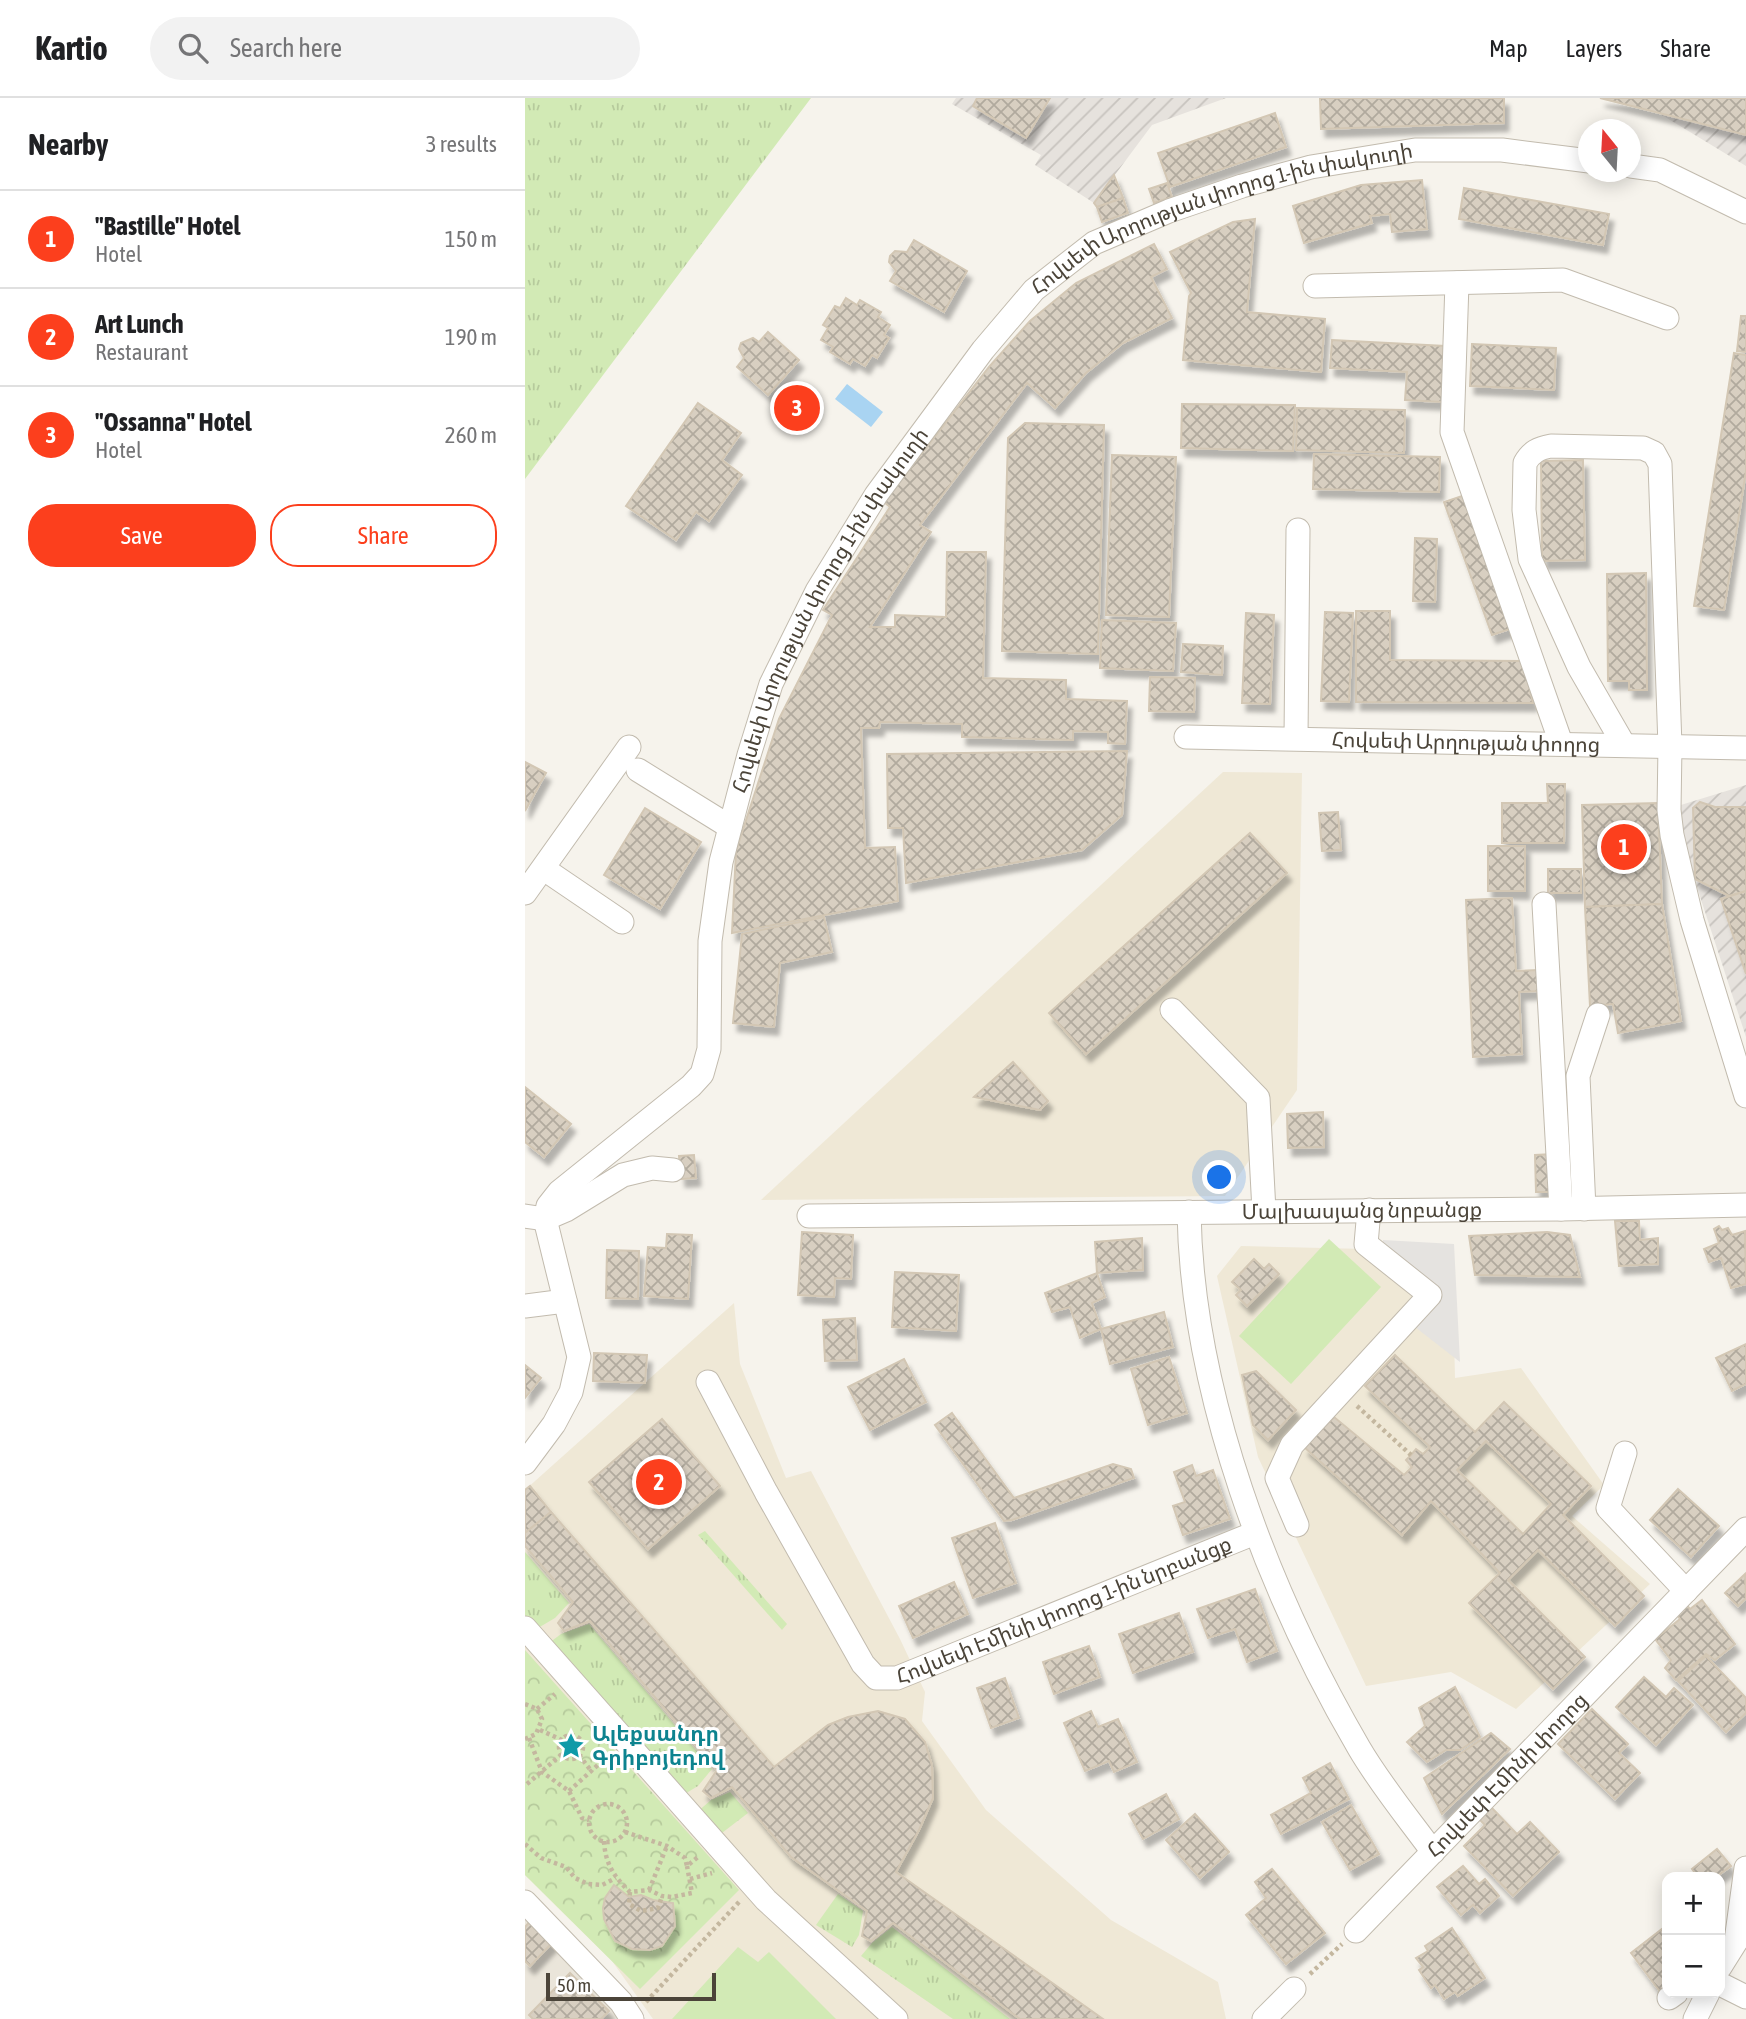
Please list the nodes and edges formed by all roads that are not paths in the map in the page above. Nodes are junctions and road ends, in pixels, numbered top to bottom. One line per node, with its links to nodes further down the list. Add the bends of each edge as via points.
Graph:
1 (1578, 160): 16 (street, Հովսեփ Արղության փողոց 1-ին փակուղի, via 1502,150 1415,150 1311,167 1169,211 1094,243 1034,290 982,350 876,495 817,591 771,684)
2 (1641, 167): 3 (street, via 1660,170)
3 (1746, 212)
4 (1457, 283): 5 (street); 6 (street, via 1563,280); 10 (street, via 1453,432)
5 (1315, 286)
6 (1667, 318)
7 (1298, 530): 9 (street)
8 (1186, 737): 9 (street, Հովսեփ Արղության փողոց)
9 (1296, 738): 10 (street, Հովսեփ Արղության փողոց)
10 (1561, 743): 11 (street, Հովսեփ Արղության փողոց)
11 (1624, 745): 12 (street, Հովսեփ Արղության փողոց); 12 (street, via 1579,667 1530,559 1525,463 1539,448 1643,448 1658,457)
12 (1669, 746): 14 (street, Հովսեփ Արղության փողոց); 23 (street, via 1669,810 1676,861)
13 (629, 747): 17 (street)
14 (1746, 748)
15 (638, 770): 16 (street)
16 (730, 827): 32 (street, Հովսեփ Արղության փողոց 1-ին փակուղի, via 710,942 709,1049 702,1074 559,1192)
17 (544, 869): 18 (street); 20 (street)
18 (525, 893)
19 (1545, 904): 26 (street)
20 (622, 922)
21 (1172, 1010): 29 (street, via 1258,1098)
22 (1598, 1015): 27 (street, via 1578,1076)
23 (1746, 1096)
24 (673, 1170): 32 (street, via 652,1168 623,1175 566,1210)
25 (1746, 1205): 27 (street, Մալխասյանց նրբանցք)
26 (1561, 1209): 27 (street, Մալխասյանց նրբանցք); 28 (street, Մալխասյանց նրբանցք)
27 (1584, 1209)
28 (1369, 1210): 29 (street, Մալխասյանց նրբանցք); 38 (street, via 1366,1244 1430,1295 1292,1445 1277,1478)
29 (1264, 1211): 30 (street, Մալխասյանց նրբանցք)
30 (1189, 1212): 31 (street, Մալխասյանց նրբանցք); 40 (street, Հովսեփ Էմինի փողոց 1-ին նրբանցք, via 1195,1304 1217,1408)
31 (809, 1216)
32 (535, 1218): 33 (street)
33 (565, 1301): 34 (street); 37 (street, via 579,1357 571,1392)
34 (525, 1306)
35 (708, 1382): 40 (street, Հովսեփ Էմինի փողոց 1-ին նրբանցք, via 863,1664 876,1678 897,1678)
36 (1625, 1453): 41 (street, via 1608,1508)
37 (525, 1463)
38 (1297, 1525)
39 (1746, 1529): 41 (street, Հովսեփ Էմինի փողոց)
40 (1255, 1533): 43 (street, Հովսեփ Էմինի փողոց 1-ին նրբանցք, via 1311,1657 1360,1750)
41 (1686, 1591): 43 (street, Հովսեփ Էմինի փողոց)
42 (525, 1628): 53 (street, via 766,1900)
43 (1433, 1852): 46 (street, Հովսեփ Էմինի փողոց)
44 (1746, 1868): 47 (street)
45 (525, 1902): 52 (street)
46 (1356, 1931)
47 (1729, 1951)
48 (1725, 1986): 50 (street)
49 (1294, 1989): 54 (street)
50 (1746, 1997)
51 (1706, 1998): 55 (street)
52 (632, 2018)
53 (896, 2019)
54 (1264, 2019)
55 (1695, 2019)

